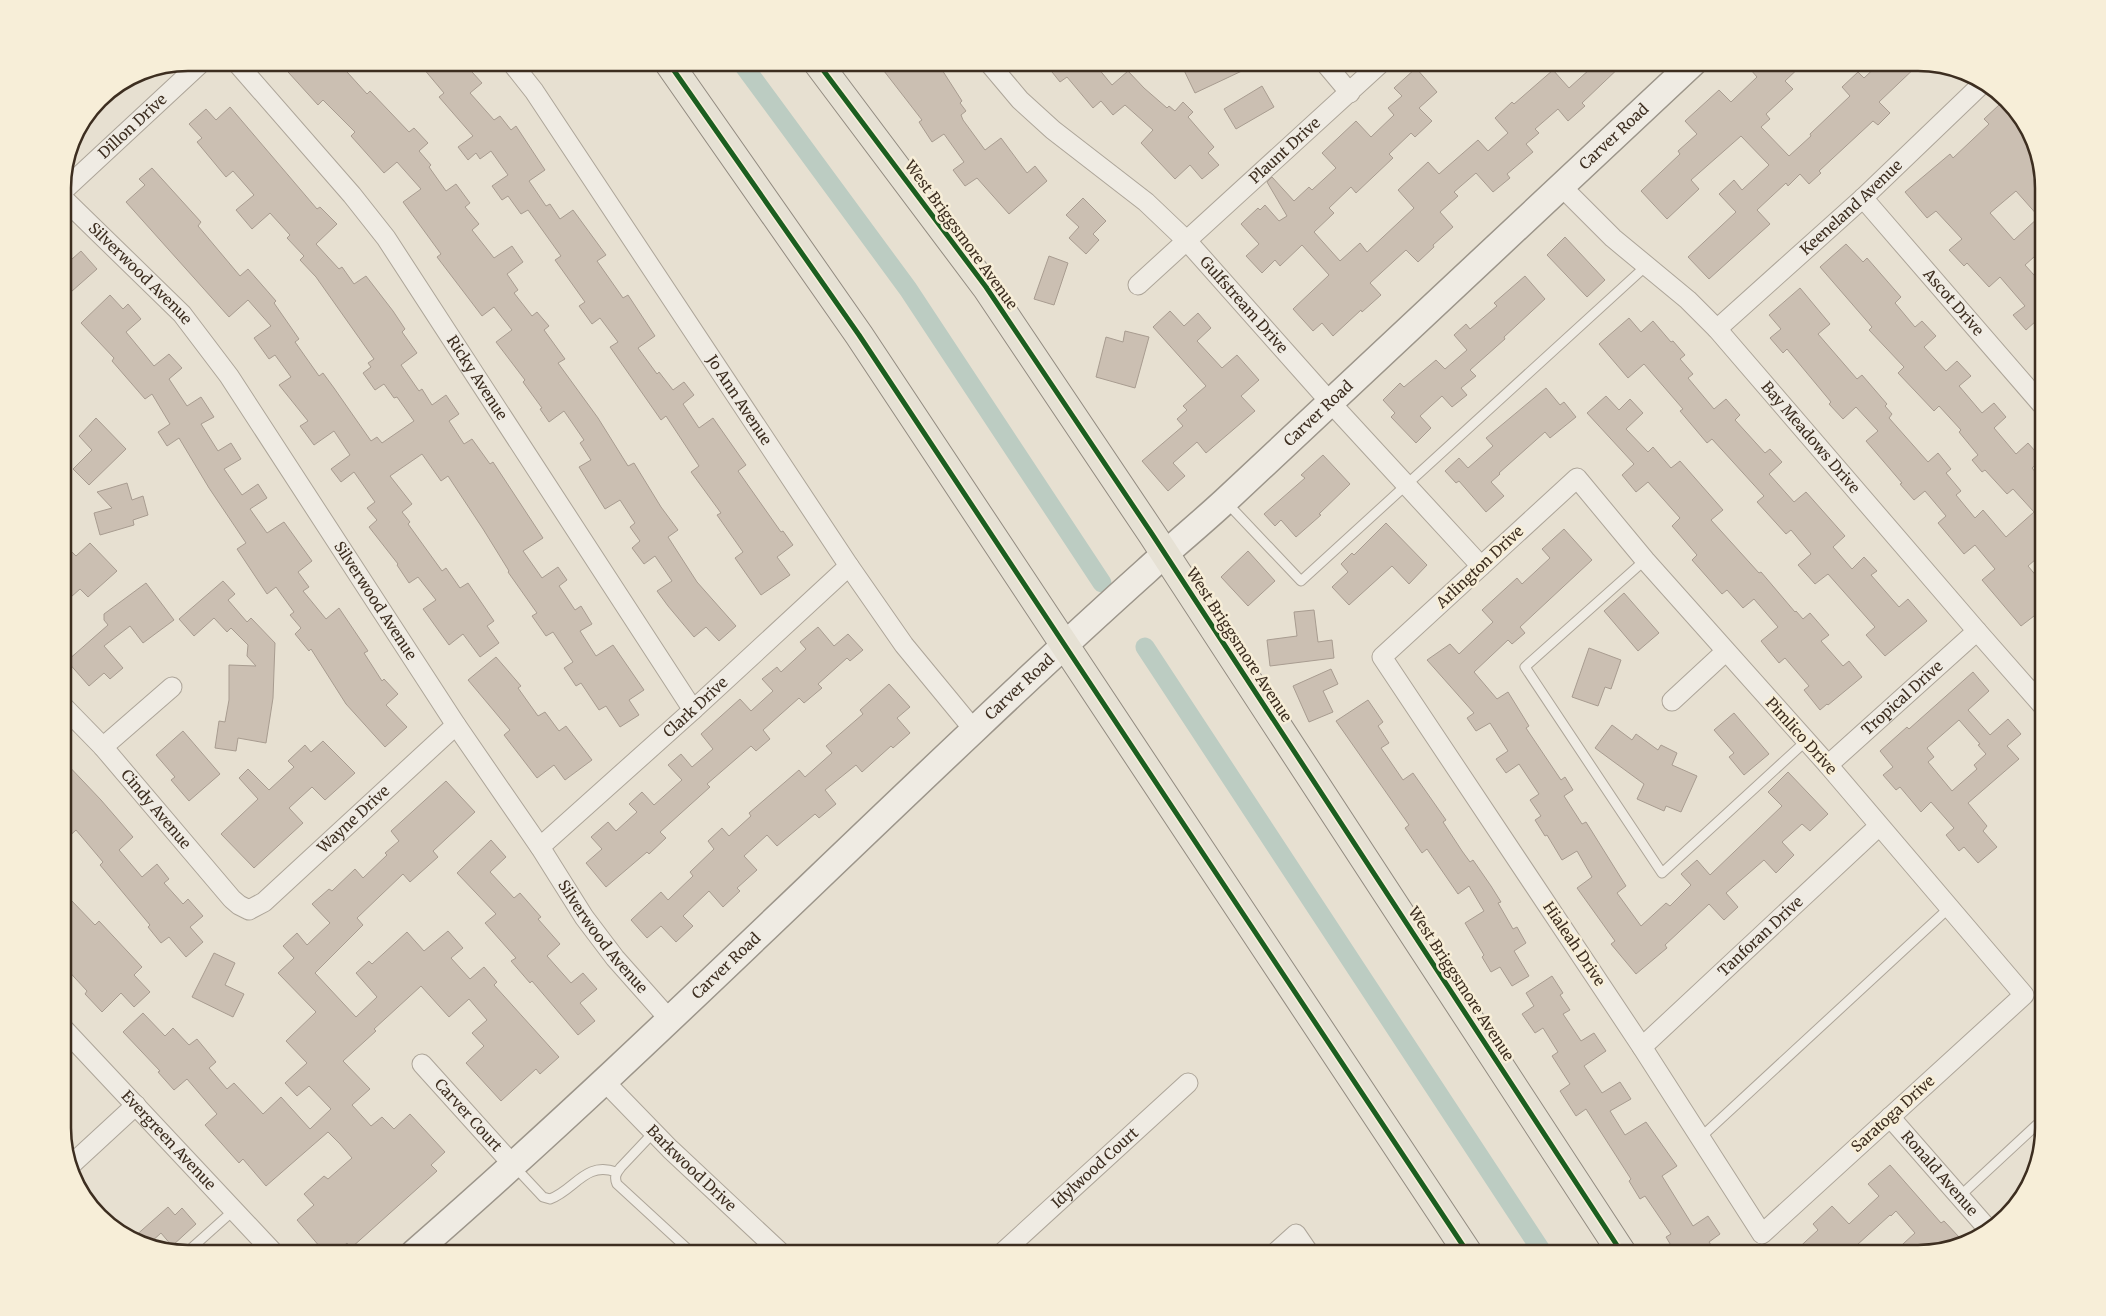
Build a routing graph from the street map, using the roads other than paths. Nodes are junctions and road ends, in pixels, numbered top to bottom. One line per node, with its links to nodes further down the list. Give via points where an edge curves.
1 (1332, 71): 11 (street)
2 (1372, 71): 11 (street, Plaunt Drive)
3 (1684, 71): 13 (street, Carver Road)
4 (191, 72): 12 (street, Dillon Drive)
5 (245, 72): 36 (street, Ricky Avenue, via 386,238)
6 (518, 72): 27 (street, Jo Ann Avenue)
7 (675, 72): 30 (main road, via 859,335)
8 (823, 72): 25 (main road, West Briggsmore Avenue, via 986,287)
9 (996, 72): 16 (street, Gulfstream Drive, via 1020,100 1053,130 1146,202)
10 (1978, 88): 14 (street, Keeneland Avenue)
11 (1350, 93): 16 (street, Plaunt Drive)
12 (72, 183)
13 (1561, 186): 17 (street, Bay Meadows Drive); 21 (street, Carver Road)
14 (1862, 198): 19 (street, Keeneland Avenue); 20 (street, Ascot Drive)
15 (72, 207): 38 (street, Silverwood Avenue, via 182,314 223,369)
16 (1188, 241): 18 (street, Plaunt Drive); 21 (street, Gulfstream Drive)
17 (1646, 266): 19 (street, Bay Meadows Drive); 23 (lane)
18 (1138, 285)
19 (1717, 329): 29 (street, Bay Meadows Drive)
20 (2034, 396)
21 (1330, 402): 23 (street, Gulfstream Drive); 24 (street, Carver Road)
22 (1577, 478): 26 (street, Pimlico Drive); 28 (street, Arlington Drive)
23 (1406, 484): 24 (lane, via 1301,581); 28 (street, Gulfstream Drive)
24 (1225, 501): 25 (street, Carver Road)
25 (1165, 555): 30 (street, Carver Road); 75 (main road, West Briggsmore Avenue)
26 (1645, 560): 31 (street, Pimlico Drive); 40 (lane, via 1525,667 1662,873)
27 (849, 566): 36 (street, Clark Drive); 39 (street, Jo Ann Avenue, via 904,644)
28 (1481, 566): 32 (street, Arlington Drive)
29 (1976, 631): 34 (street, Bay Meadows Drive); 42 (street, Tropical Drive)
30 (1064, 647): 39 (street, Carver Road); 74 (main road)
31 (1725, 652): 35 (street); 40 (street, Pimlico Drive)
32 (1382, 657): 50 (street, Hialeah Drive)
33 (172, 686): 41 (street)
34 (2035, 697)
35 (1672, 701)
36 (693, 710): 44 (street, Clark Drive)
37 (72, 715): 41 (street, Cindy Avenue)
38 (456, 725): 44 (street, Silverwood Avenue); 46 (street, Wayne Drive, via 264,902)
39 (974, 730): 48 (street, Carver Road)
40 (1806, 741): 42 (street, Pimlico Drive)
41 (103, 747): 46 (street, Cindy Avenue, via 232,899)
42 (1828, 765): 43 (street, Pimlico Drive)
43 (1879, 826): 45 (street, Pimlico Drive); 50 (street, Tanforan Drive)
44 (540, 846): 48 (street, Silverwood Avenue, via 584,917)
45 (1949, 908): 47 (street, Pimlico Drive); 58 (lane)
46 (249, 910)
47 (2024, 995): 55 (street, Saratoga Drive)
48 (670, 1020): 52 (street, Carver Road)
49 (72, 1037): 54 (street, Evergreen Avenue)
50 (1642, 1047): 58 (street, Hialeah Drive)
51 (422, 1064): 60 (street, Carver Court)
52 (604, 1082): 57 (street, Barkwood Drive); 60 (street, Carver Road)
53 (1188, 1083): 71 (street, Idylwood Court)
54 (136, 1105): 59 (street); 63 (street, Evergreen Avenue)
55 (1890, 1117): 62 (street, Ronald Avenue); 65 (street, Saratoga Drive)
56 (2035, 1128): 62 (lane)
57 (654, 1132): 61 (lane); 70 (street, Barkwood Drive)
58 (1700, 1138): 65 (street, Hialeah Drive)
59 (76, 1160)
60 (514, 1166): 61 (lane, via 543,1197 550,1199 595,1170 606,1168); 68 (street, Carver Road)
61 (616, 1172): 69 (lane, via 617,1184)
62 (1960, 1196): 64 (street, Ronald Avenue)
63 (234, 1210): 66 (lane); 67 (street, Evergreen Avenue)
64 (1984, 1224)
65 (1762, 1234)
66 (195, 1245)
67 (266, 1245)
68 (424, 1245)
69 (682, 1245)
70 (772, 1245)
71 (1012, 1245)
72 (1284, 1245): 73 (street, via 1296,1234)
73 (1303, 1245)
74 (1462, 1245)
75 (1616, 1245)

